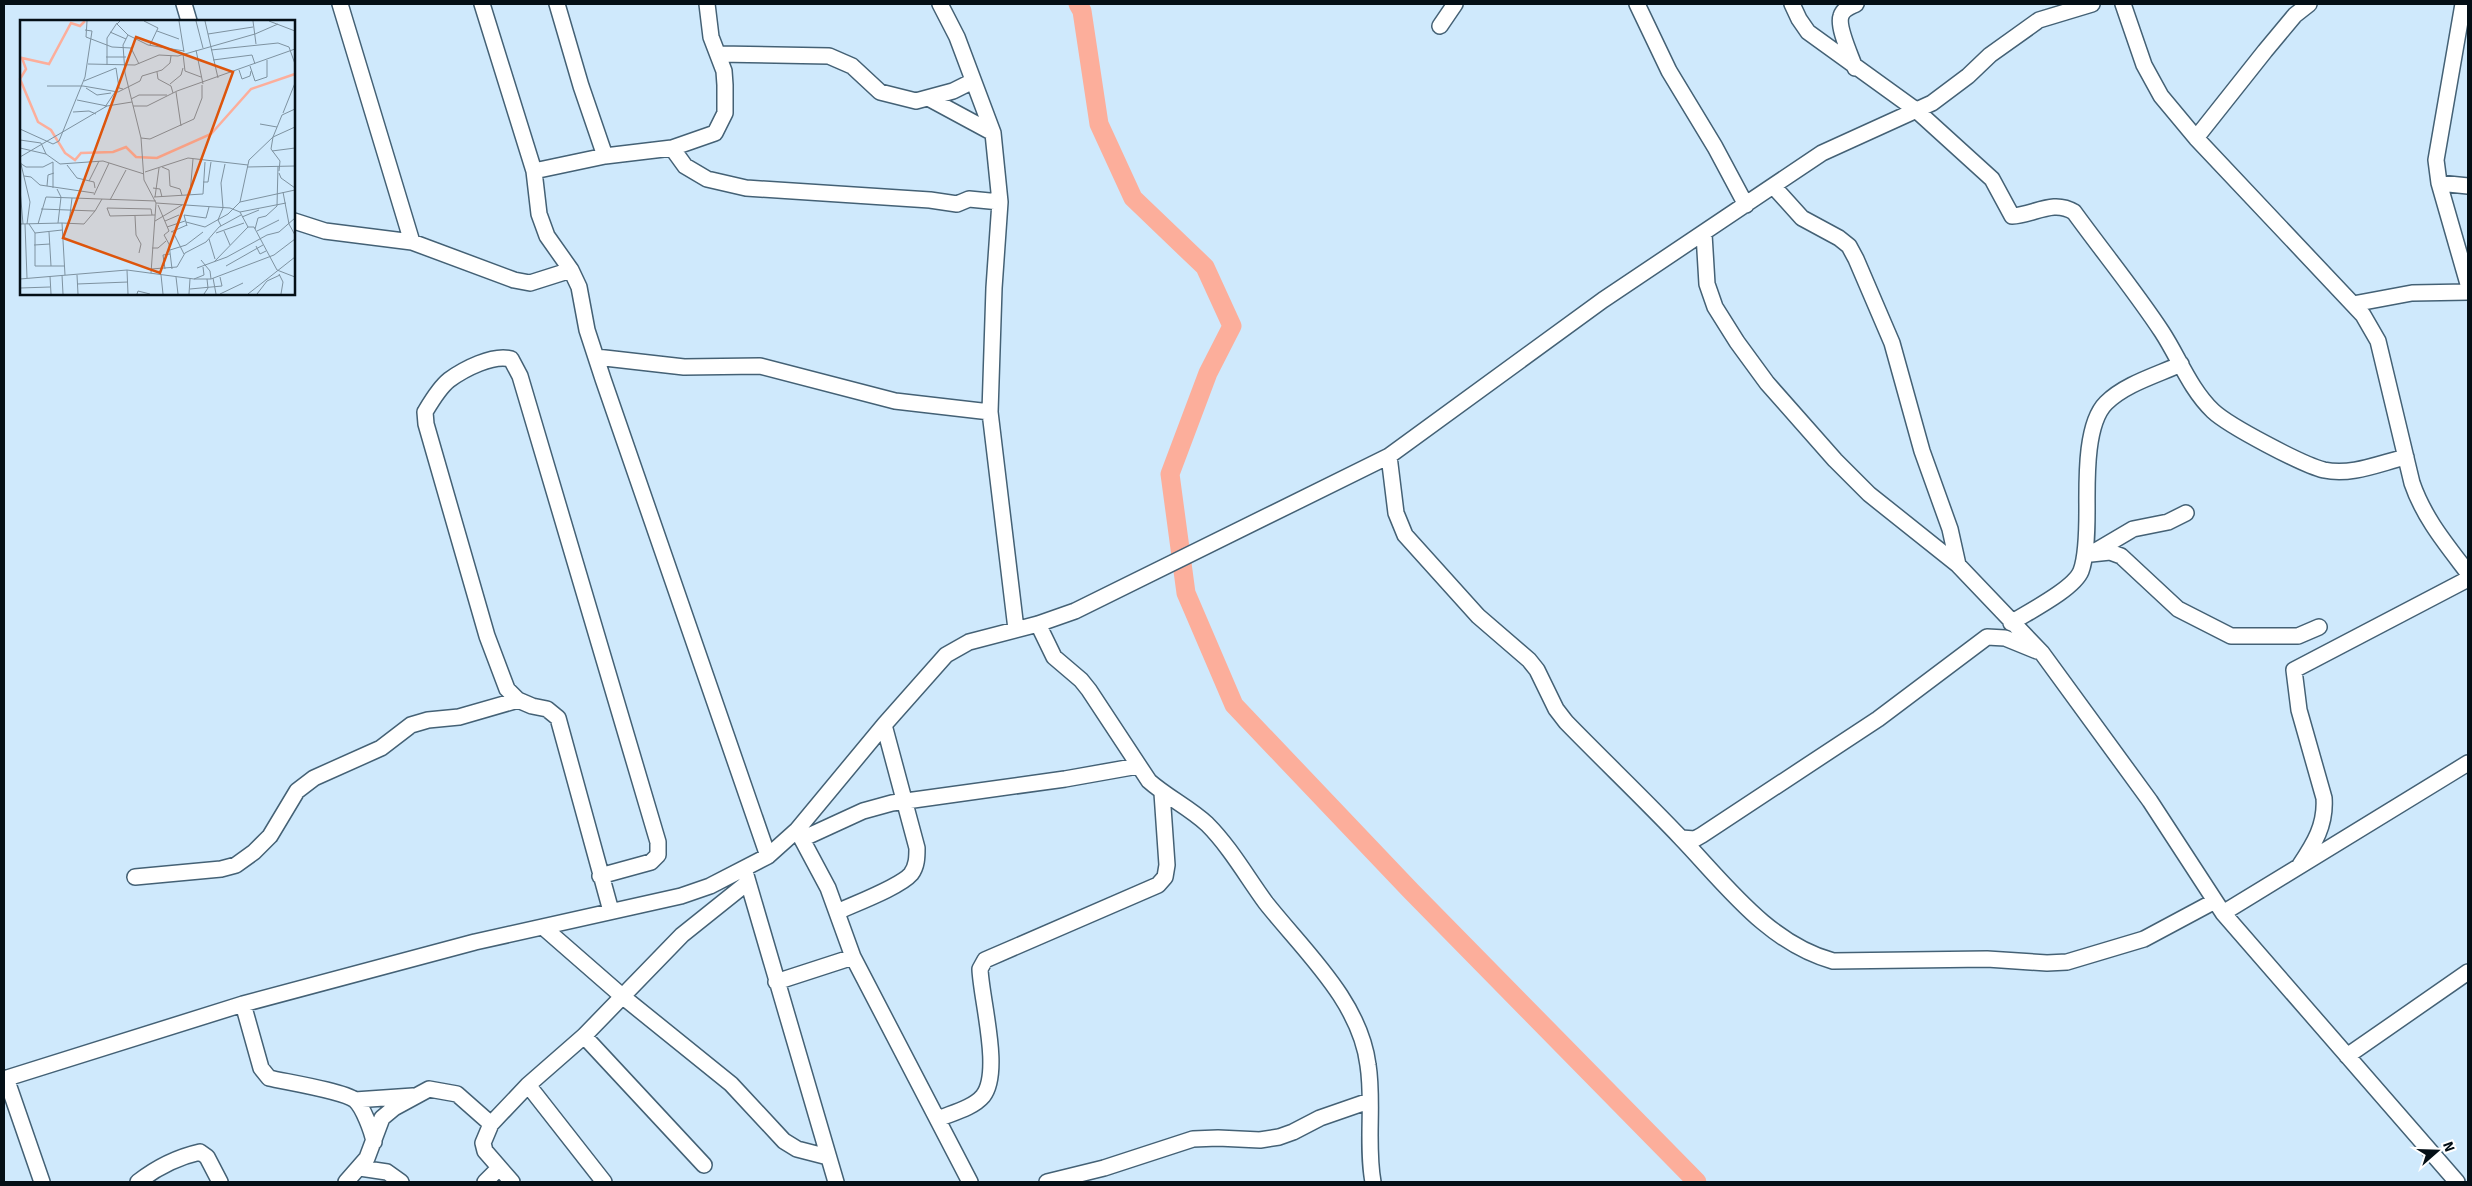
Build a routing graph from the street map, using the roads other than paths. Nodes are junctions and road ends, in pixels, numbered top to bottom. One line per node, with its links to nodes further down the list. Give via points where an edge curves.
1 (187, 4): 15 (street)
2 (340, 4): 34 (street)
3 (482, 4): 26 (street)
4 (557, 4): 25 (street, via 580,86)
5 (708, 4): 17 (street, via 712,37)
6 (940, 4): 19 (street, via 957,37)
7 (1455, 4): 16 (street)
8 (1637, 4): 31 (street, via 1669,71)
9 (1792, 4): 18 (street, via 1808,32)
10 (1856, 4): 18 (street, via 1844,10 1840,17)
11 (2092, 4): 21 (street, via 2039,20 1990,54 1968,76)
12 (2123, 4): 23 (street, via 2144,65 2161,96)
13 (2309, 4): 23 (street, via 2295,15)
14 (2463, 4): 27 (street, via 2436,160)
15 (189, 20)
16 (1440, 26)
17 (718, 54): 20 (street, via 829,56 852,66 880,92 916,101); 24 (street, via 724,70 723,120 716,133)
18 (1855, 68): 21 (street)
19 (973, 81): 20 (street); 22 (street)
20 (930, 99): 22 (street)
21 (1916, 110): 29 (street, via 1822,153); 40 (street, via 1992,179 2012,216 2056,206 2074,212 2162,332)
22 (993, 133): 30 (street)
23 (2196, 138): 38 (street)
24 (672, 148): 25 (street); 30 (street, via 685,166 707,179 746,188 957,204 970,199)
25 (606, 156): 26 (street)
26 (534, 171): 35 (street, via 539,214 547,236)
27 (2439, 183): 28 (street); 36 (street)
28 (2468, 186)
29 (1774, 187): 31 (street); 46 (street, via 1802,218 1840,238 1856,259 1892,344 1922,451 1950,529)
30 (1000, 202): 41 (street)
31 (1746, 205): 33 (street)
32 (295, 221): 34 (street, via 326,231)
33 (1704, 234): 42 (street, via 1603,300); 46 (street, via 1707,284 1715,307 1767,383 1868,494)
34 (412, 242): 35 (street, via 530,283)
35 (571, 270): 39 (street, via 579,287)
36 (2468, 284)
37 (2468, 292): 38 (street, via 2412,293)
38 (2352, 304): 43 (street, via 2363,315 2378,341)
39 (596, 357): 41 (street, via 684,367 760,366 895,401); 62 (street)
40 (2181, 364): 43 (street, via 2197,393 2214,412 2308,463 2325,470 2349,471); 45 (street, via 2124,390 2105,404 2096,422 2087,477)
41 (990, 412): 52 (street)
42 (1389, 456): 50 (street, via 1150,576 1075,611); 61 (street, via 1396,513 1414,547 1478,616 1529,660 1566,722)
43 (2406, 457): 47 (street, via 2420,506)
44 (2186, 513): 45 (street, via 2168,522 2133,529)
45 (2087, 557): 49 (street, via 2081,572 2070,585); 51 (street, via 2110,552 2120,556 2178,609 2231,636 2298,636)
46 (1958, 565): 49 (street)
47 (2468, 573)
48 (2468, 579): 63 (street, via 2294,670 2299,710 2325,812 2317,837)
49 (2011, 623): 53 (street)
50 (1038, 624): 52 (street); 57 (street, via 1054,657 1090,690)
51 (2319, 628)
52 (1016, 629): 55 (street, via 969,642 946,655)
53 (2042, 653): 61 (street, via 2005,638 1987,637 1878,719 1702,835 1695,839); 67 (street, via 2150,801)
54 (518, 700): 64 (street, via 548,709 558,718); 64 (street, via 507,689 487,636 425,412 448,381 490,359 501,357 511,359 520,376 658,842 658,855 651,862); 66 (street, via 459,717 411,725 381,748 314,778 297,791 270,836 236,865)
55 (884, 725): 59 (street); 60 (street)
56 (2468, 763): 63 (street)
57 (1138, 766): 58 (street); 59 (street)
58 (1162, 792): 82 (street, via 1217,836 1336,990 1362,1038 1368,1065); 83 (street, via 1167,865 1165,877 1158,885 985,960 980,977 990,1049 989,1080 983,1095 971,1105)
59 (905, 801): 60 (street, via 863,811); 69 (street, via 917,848 917,862 910,874)
60 (800, 834): 62 (street); 69 (street)
61 (1681, 838): 67 (street, via 1759,920 1813,955 1833,960 2067,962 2144,939)
62 (768, 856): 65 (street)
63 (2300, 865): 67 (street)
64 (600, 876): 68 (street)
65 (746, 876): 68 (street, via 681,896); 73 (street); 74 (street)
66 (135, 877)
67 (2219, 907): 77 (street)
68 (611, 910): 70 (street)
69 (837, 912): 71 (street)
70 (543, 926): 74 (street); 75 (street)
71 (853, 957): 73 (street); 83 (street)
72 (2468, 972): 77 (street)
73 (776, 982): 86 (street)
74 (622, 996): 76 (street); 86 (street, via 731,1084 784,1141 797,1149)
75 (243, 1004): 78 (street); 81 (street, via 261,1068 268,1078)
76 (584, 1036): 79 (street); 87 (street)
77 (2347, 1056): 102 (street)
78 (5, 1079): 90 (street)
79 (528, 1085): 84 (street); 97 (street)
80 (416, 1095): 81 (street); 84 (street, via 429,1089 457,1094); 85 (street, via 382,1118)
81 (355, 1100): 85 (street)
82 (1369, 1102): 100 (street, via 1320,1118 1279,1137 1193,1140); 101 (street)
83 (938, 1119): 99 (street)
84 (491, 1124): 89 (street, via 483,1143 485,1151)
85 (374, 1142): 88 (street)
86 (828, 1157): 98 (street)
87 (704, 1165)
88 (360, 1168): 93 (street); 94 (street, via 387,1172)
89 (499, 1168): 95 (street); 96 (street)
90 (42, 1182)
91 (138, 1182): 92 (street, via 184,1155 200,1152 207,1157)
92 (220, 1182)
93 (346, 1182)
94 (401, 1182)
95 (485, 1182)
96 (512, 1182)
97 (604, 1182)
98 (836, 1182)
99 (970, 1182)
100 (1047, 1182)
101 (1373, 1182)
102 (2457, 1182)

